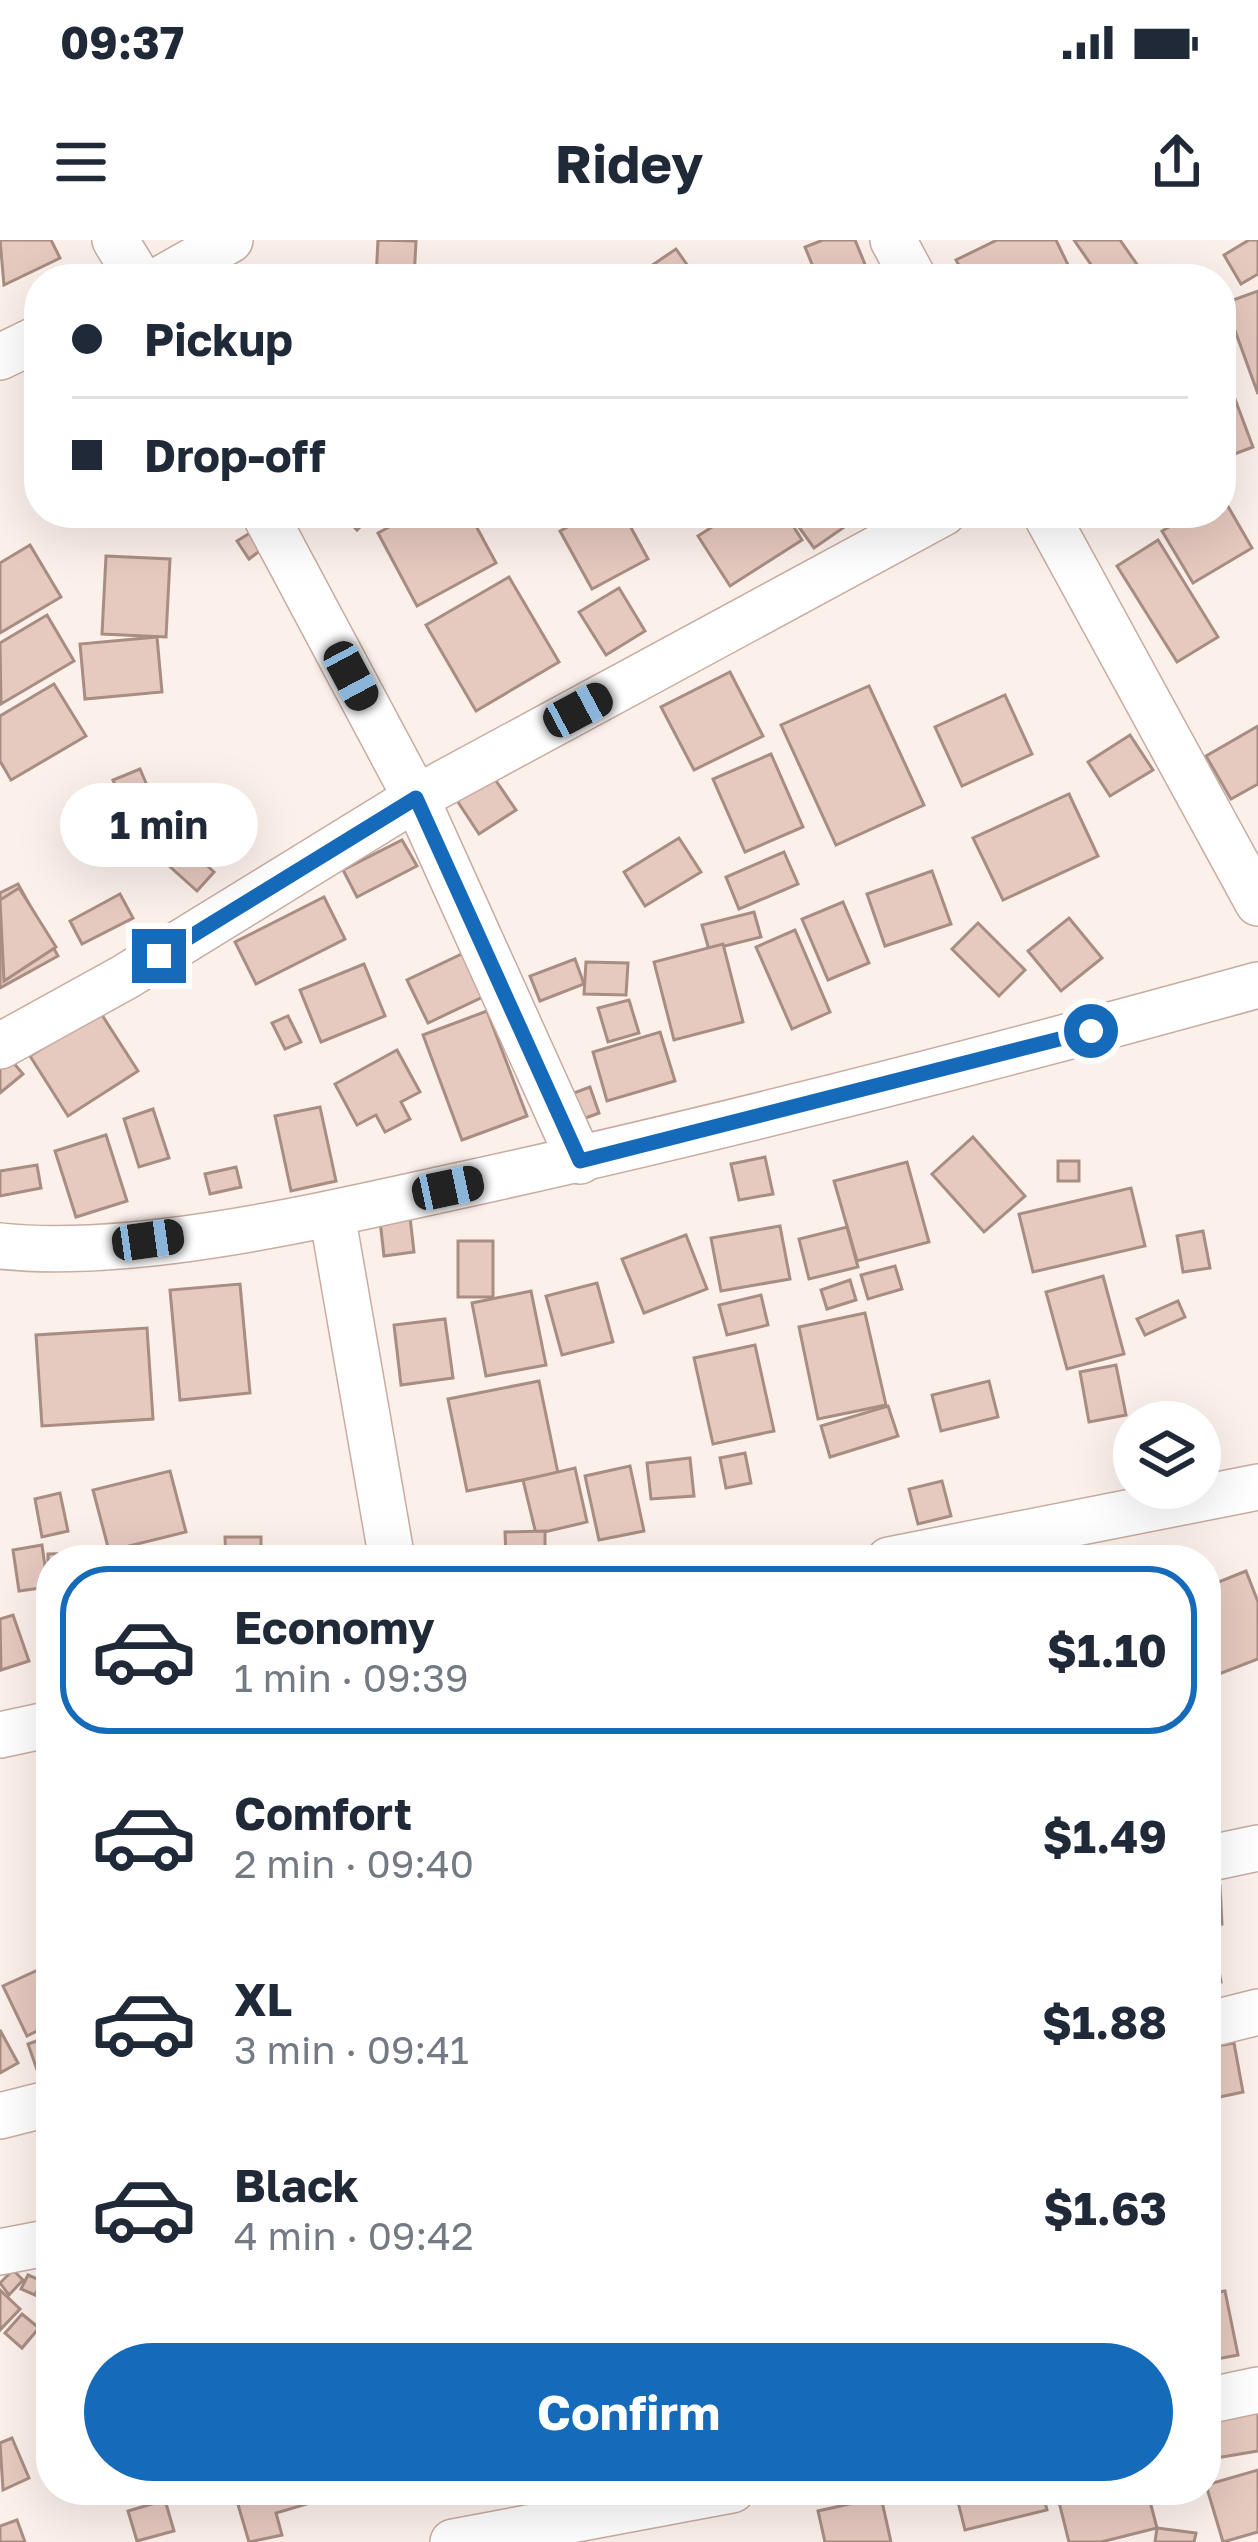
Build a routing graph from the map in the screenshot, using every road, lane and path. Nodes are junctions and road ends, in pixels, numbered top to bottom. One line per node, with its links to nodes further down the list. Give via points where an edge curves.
1 (230, 240): 2 (street)
2 (188, 264)
3 (272, 528): 6 (street)
4 (915, 528): 6 (street)
5 (1053, 528): 7 (street)
6 (416, 798): 9 (street); 10 (street)
7 (1258, 903)
8 (1258, 986): 10 (street)
9 (0, 1046)
10 (580, 1161): 11 (street)
11 (332, 1214): 12 (street, via 102,1246); 14 (street)
12 (0, 1246)
13 (1258, 1487): 15 (street)
14 (389, 1545)
15 (965, 1545)
16 (36, 1727): 17 (street)
17 (0, 1735)
18 (1258, 1848): 19 (street)
19 (1221, 1856)
20 (1258, 2012): 21 (street)
21 (1221, 2021)
22 (36, 2107): 23 (street)
23 (0, 2116)
24 (36, 2245): 25 (street)
25 (0, 2252)
26 (1258, 2390): 27 (street)
27 (1221, 2399)
28 (651, 2505): 29 (street)
29 (453, 2542)

